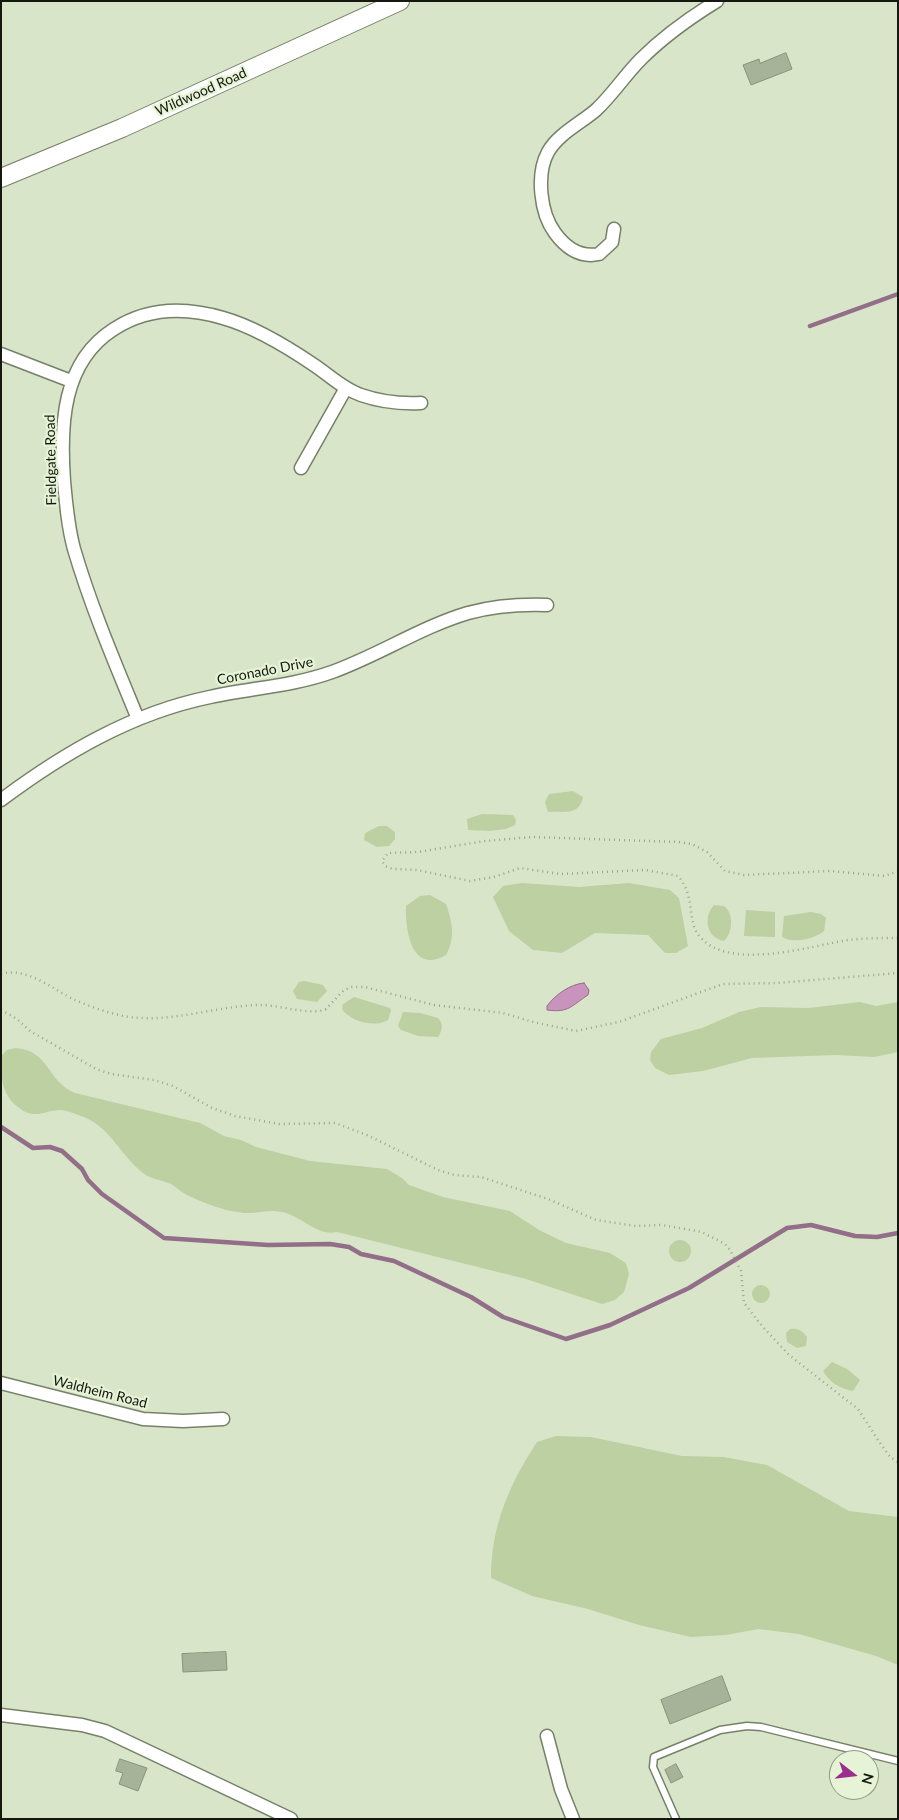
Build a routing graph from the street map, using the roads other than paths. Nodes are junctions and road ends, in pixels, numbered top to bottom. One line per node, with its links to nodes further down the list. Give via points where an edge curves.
1 (400, 1): 3 (street, Wildwood Road, via 122,128)
2 (717, 1): 4 (street, via 642,58 604,103 553,144 547,154 542,194 547,216 562,242 582,254 599,254 612,242)
3 (1, 178)
4 (614, 229)
5 (1, 354): 6 (street)
6 (71, 381): 7 (street, Fieldgate Road, via 80,363 107,333 139,316 178,310 200,312 249,328 284,346); 11 (street, Fieldgate Road, via 63,425 63,469 73,547)
7 (346, 388): 8 (street, Fieldgate Road, via 382,402); 9 (street)
8 (421, 403)
9 (301, 468)
10 (547, 605): 11 (street, Coronado Drive, via 502,606 467,613 334,671 306,680 209,697)
11 (138, 719): 12 (street, Coronado Drive, via 43,769)
12 (1, 800)
13 (1, 1383): 14 (street, Waldheim Road, via 143,1419)
14 (223, 1419)
15 (1, 1715): 18 (street, via 105,1731)
16 (547, 1736): 19 (street)
17 (898, 1761): 20 (lane, via 761,1727 720,1730 654,1757 653,1767)
18 (291, 1819)
19 (573, 1819)
20 (676, 1819)

